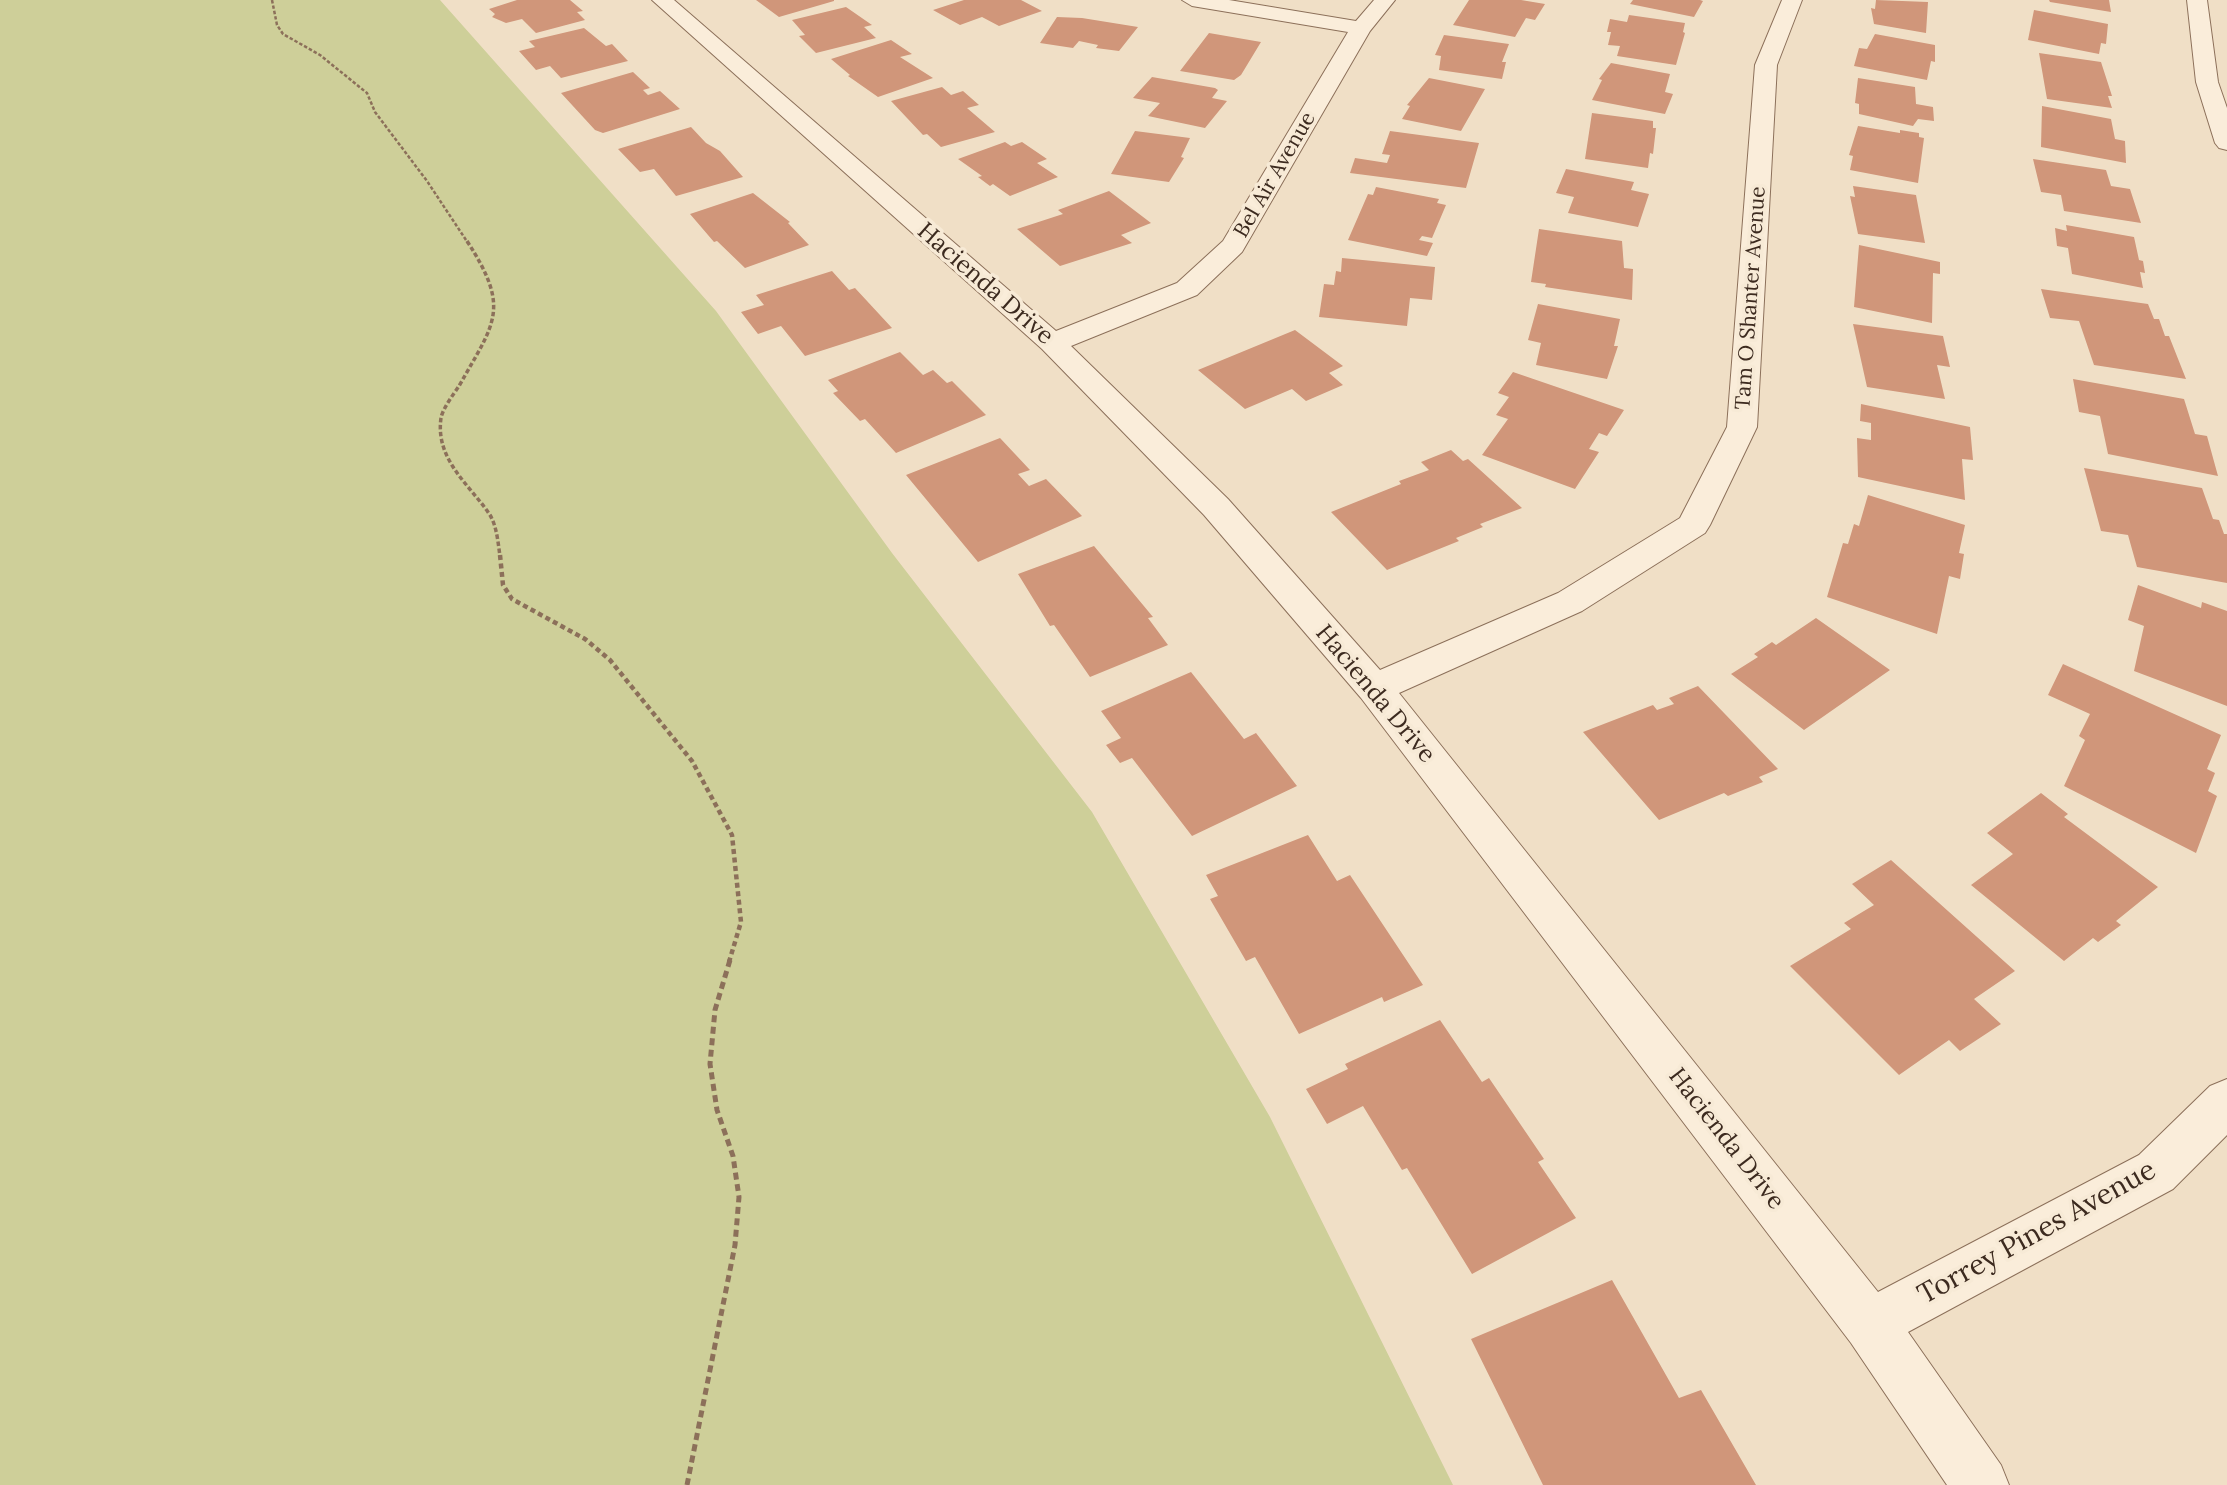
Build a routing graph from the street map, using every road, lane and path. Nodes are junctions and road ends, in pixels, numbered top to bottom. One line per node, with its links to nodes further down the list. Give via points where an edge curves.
1 (272, 0): 13 (path, via 277,25 284,34 320,55 367,93 375,112 483,266 496,309 491,330 442,416 441,438 458,477 491,517 503,585 512,599 529,611 586,639 610,660 692,761 732,835 741,922 715,1010 710,1063 739,1197 735,1245)
2 (662, 0): 9 (street, Hacienda Drive)
3 (1192, 0): 7 (street)
4 (1385, 0): 7 (street, Bel Air Avenue)
5 (1792, 0): 10 (street, Tam O Shanter Avenue, via 1766,65 1742,427 1693,525 1570,602)
6 (2197, 0): 8 (street, via 2207,82)
7 (1361, 28): 9 (street, Bel Air Avenue, via 1233,246 1187,289)
8 (2227, 143)
9 (1052, 343): 10 (street, Hacienda Drive, via 1216,507)
10 (1374, 688): 12 (street, Hacienda Drive)
11 (2227, 1102): 12 (street, Torrey Pines Avenue, via 2156,1172)
12 (1870, 1324): 14 (street, Hacienda Drive)
13 (687, 1485)
14 (1981, 1485)

